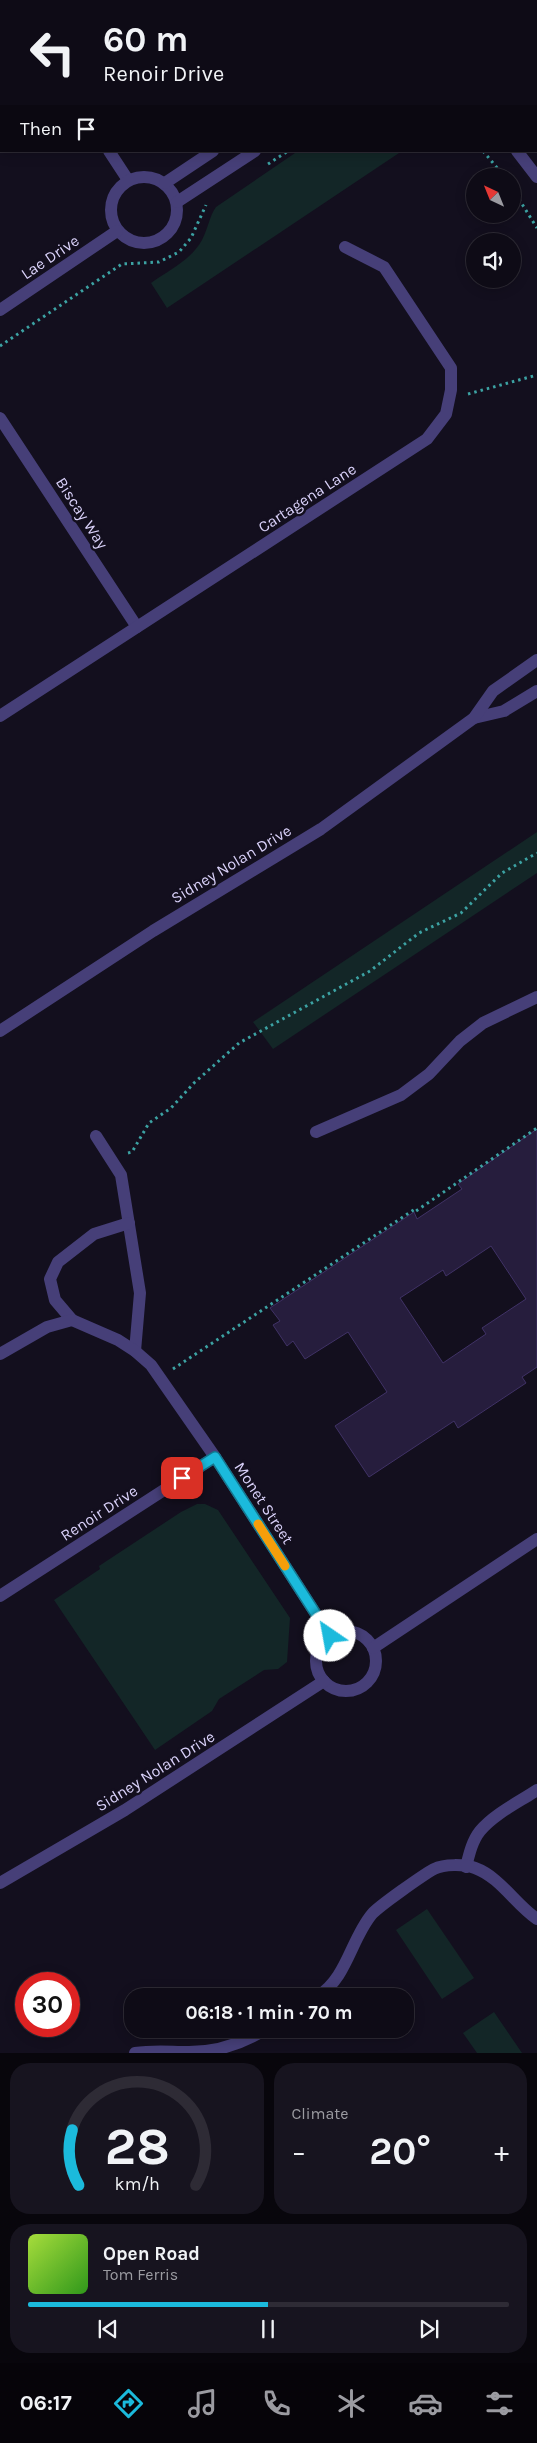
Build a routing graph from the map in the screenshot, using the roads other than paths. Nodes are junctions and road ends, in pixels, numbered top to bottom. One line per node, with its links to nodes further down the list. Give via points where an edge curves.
1 (110, 152): 6 (street)
2 (211, 152): 7 (street)
3 (253, 152): 8 (street)
4 (518, 152): 5 (street)
5 (537, 177)
6 (128, 180): 7 (street, via 147,176); 9 (street, via 114,194 111,203 112,222)
7 (164, 183): 8 (street)
8 (177, 202): 9 (street, via 174,224 168,234 158,240 136,243)
9 (118, 231): 11 (street, Lae Drive)
10 (346, 246): 13 (street, Cartagena Lane, via 384,267 451,368 446,414 427,439)
11 (0, 310)
12 (0, 418): 13 (street, Biscay Way)
13 (137, 627): 16 (street, Cartagena Lane)
14 (537, 660): 17 (street, Sidney Nolan Drive, via 493,691)
15 (537, 691): 17 (street, Sidney Nolan Drive, via 504,711)
16 (0, 716)
17 (474, 718): 19 (street, Sidney Nolan Drive, via 320,829 153,931)
18 (537, 997): 20 (street, via 483,1023 460,1041 429,1074 401,1095)
19 (0, 1031)
20 (316, 1132)
21 (96, 1136): 22 (street, via 121,1175)
22 (129, 1222): 23 (street, via 94,1234 58,1262 50,1279 55,1300); 24 (street, via 140,1293)
23 (72, 1320): 24 (street, Monet Street); 25 (street, via 47,1327)
24 (135, 1351): 26 (street, Monet Street, via 151,1365)
25 (0, 1354)
26 (215, 1457): 28 (street, Renoir Drive); 29 (street, Monet Street)
27 (537, 1539): 30 (street)
28 (0, 1596)
29 (330, 1636): 30 (street, via 340,1632 360,1634); 31 (street, via 317,1657 317,1666)
30 (373, 1648): 31 (street, via 376,1667 359,1688 340,1690)
31 (324, 1681): 34 (street, Sidney Nolan Drive, via 125,1810)
32 (537, 1790): 33 (street, via 480,1831)
33 (466, 1867): 35 (street, via 475,1868 490,1877); 36 (street, via 435,1869 373,1913 342,1970)
34 (0, 1882)
35 (537, 1919)
36 (328, 1988)
37 (251, 2038): 38 (street, via 219,2049 190,2052 156,2049)
38 (135, 2053)

